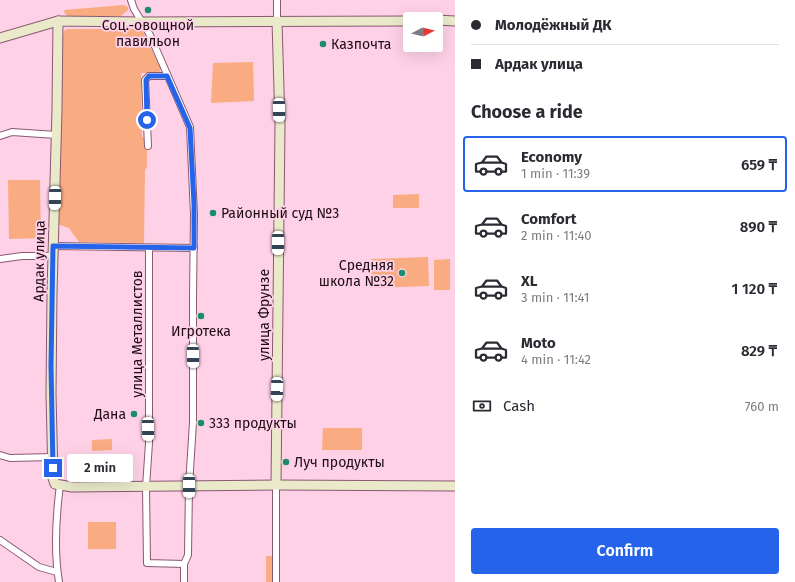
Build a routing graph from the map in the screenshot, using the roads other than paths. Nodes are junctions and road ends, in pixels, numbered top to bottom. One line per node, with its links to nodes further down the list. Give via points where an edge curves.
1 (131, 0): 8 (street)
2 (277, 0): 7 (street, улица Фрунзе)
3 (403, 20): 7 (street)
4 (443, 20): 5 (street)
5 (455, 20)
6 (58, 21): 8 (street); 9 (street); 11 (street, Ардак улица)
7 (278, 21): 8 (street); 22 (street, улица Фрунзе, via 280,124)
8 (143, 22): 10 (street)
9 (0, 38)
10 (167, 76): 13 (street, via 149,76 146,80); 16 (street, via 190,128)
11 (56, 135): 12 (street, via 12,132); 14 (street, Ардак улица)
12 (0, 136)
13 (148, 146)
14 (53, 246): 15 (street); 17 (street, Ардак улица)
15 (149, 248): 16 (street); 25 (street, улица Металлистов, via 149,443)
16 (194, 248): 23 (street, via 193,422)
17 (53, 256): 18 (street); 20 (street, Ардак улица)
18 (0, 259)
19 (0, 455): 20 (street, via 10,458)
20 (53, 457): 21 (street, Ардак улица, via 53,478 56,484)
21 (60, 485): 25 (street); 28 (street, via 57,505)
22 (276, 485): 23 (street); 24 (street); 31 (street, улица Фрунзе)
23 (189, 486): 25 (street); 27 (street, via 188,555)
24 (455, 486)
25 (146, 487): 27 (street, улица Металлистов, via 147,563)
26 (0, 540): 28 (street, via 39,567)
27 (184, 564): 30 (street)
28 (58, 572): 29 (street)
29 (59, 582)
30 (184, 582)
31 (276, 582)

